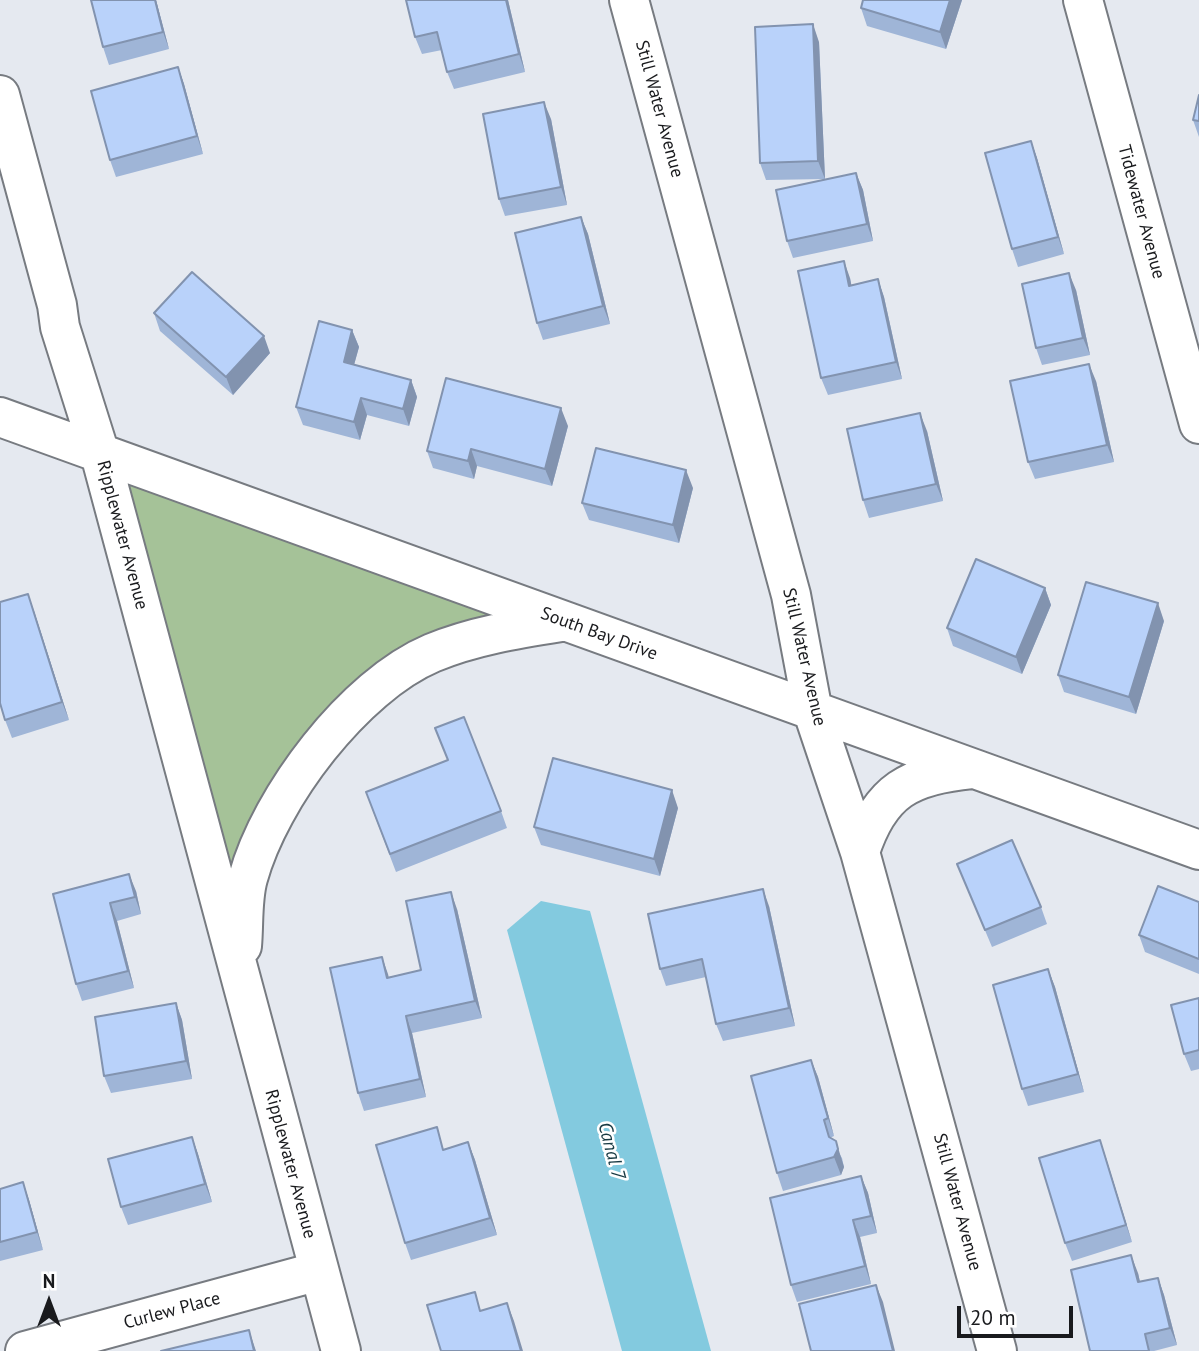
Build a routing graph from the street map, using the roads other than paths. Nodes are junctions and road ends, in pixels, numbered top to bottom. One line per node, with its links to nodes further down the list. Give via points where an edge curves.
1 (629, 0): 8 (street, Still Water Avenue, via 790,595)
2 (1083, 0): 5 (street, Tidewater Avenue)
3 (0, 95): 6 (street, Ripplewater Avenue)
4 (0, 417): 6 (street, South Bay Drive)
5 (1199, 424)
6 (100, 454): 7 (street, South Bay Drive); 12 (street, Ripplewater Avenue)
7 (564, 621): 8 (street, South Bay Drive); 12 (street, Ripplewater Avenue, via 472,639 431,653 397,672 318,747 274,813 254,859 247,881)
8 (813, 712): 9 (street, South Bay Drive); 11 (street, Still Water Avenue)
9 (975, 769): 10 (street, South Bay Drive); 11 (street, via 938,772 904,786 868,828)
10 (1199, 850)
11 (860, 852): 16 (street, Still Water Avenue)
12 (240, 976): 13 (street, Ripplewater Avenue)
13 (319, 1271): 14 (street, Curlew Place); 15 (street, Ripplewater Avenue)
14 (25, 1351)
15 (341, 1351)
16 (998, 1351)

